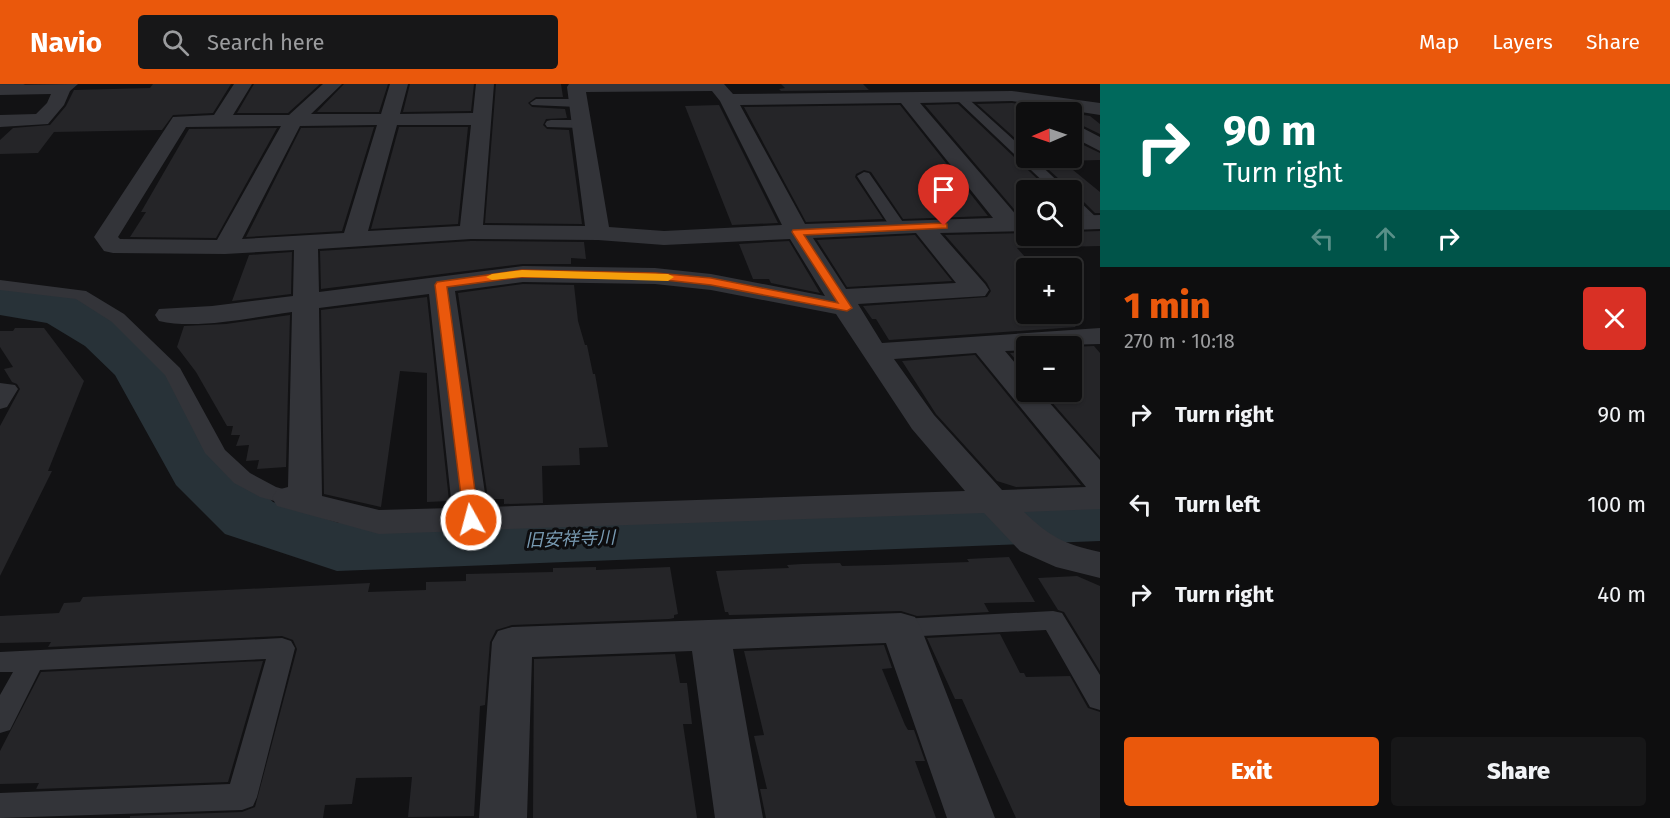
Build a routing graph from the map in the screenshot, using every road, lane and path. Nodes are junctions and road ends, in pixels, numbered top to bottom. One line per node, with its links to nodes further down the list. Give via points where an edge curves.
1 (243, 84): 16 (street)
2 (333, 84): 19 (street)
3 (399, 84): 17 (street)
4 (486, 84): 15 (street)
5 (65, 86): 6 (street); 18 (street, via 41,120)
6 (0, 90)
7 (720, 90): 8 (street); 13 (street, via 576,87); 30 (street)
8 (905, 96): 9 (street); 26 (street)
9 (959, 96): 10 (street); 25 (lane)
10 (1034, 100): 11 (street); 14 (street)
11 (1037, 102)
12 (536, 103): 13 (lane)
13 (578, 103): 21 (street)
14 (1100, 109)
15 (482, 119): 17 (street); 29 (street)
16 (220, 120): 19 (street); 34 (street, via 180,122 106,237 112,246)
17 (388, 120): 19 (street); 32 (street)
18 (0, 121)
19 (293, 121): 34 (street)
20 (551, 124): 21 (lane)
21 (582, 124): 31 (street)
22 (1082, 134): 23 (street)
23 (1100, 145)
24 (864, 176): 28 (lane)
25 (1049, 180)
26 (1016, 222)
27 (1016, 224): 28 (street)
28 (910, 227): 30 (street); 38 (street, via 976,290)
29 (471, 232): 31 (street); 32 (street)
30 (797, 232): 31 (street, via 664,238); 38 (street)
31 (598, 233)
32 (354, 238): 33 (street)
33 (306, 243): 34 (street); 37 (street)
34 (225, 247)
35 (0, 285): 47 (lane, via 80,296 118,318 172,372 216,453 242,478)
36 (441, 285): 37 (street); 38 (street, via 522,274 656,276); 49 (street)
37 (307, 301): 39 (street, via 212,314); 47 (street)
38 (843, 302): 42 (street)
39 (169, 315)
40 (1100, 336): 41 (street)
41 (984, 345): 42 (street); 45 (street)
42 (874, 352): 48 (street, via 923,422)
43 (0, 389): 44 (lane, via 8,389)
44 (0, 403)
45 (1100, 482)
46 (1100, 498): 48 (street)
47 (297, 501): 49 (street, via 379,522)
48 (993, 502): 49 (street); 50 (street, via 1033,542 1069,558)
49 (471, 520)
50 (1100, 565)
51 (901, 628): 52 (street); 55 (lane, via 1053,620); 60 (street)
52 (710, 634): 58 (street, via 512,642); 59 (street)
53 (32, 660): 54 (lane); 56 (lane); 57 (lane, via 282,648 242,796)
54 (0, 662)
55 (1100, 699)
56 (0, 722)
57 (0, 806)
58 (503, 818)
59 (740, 818)
60 (971, 818)

